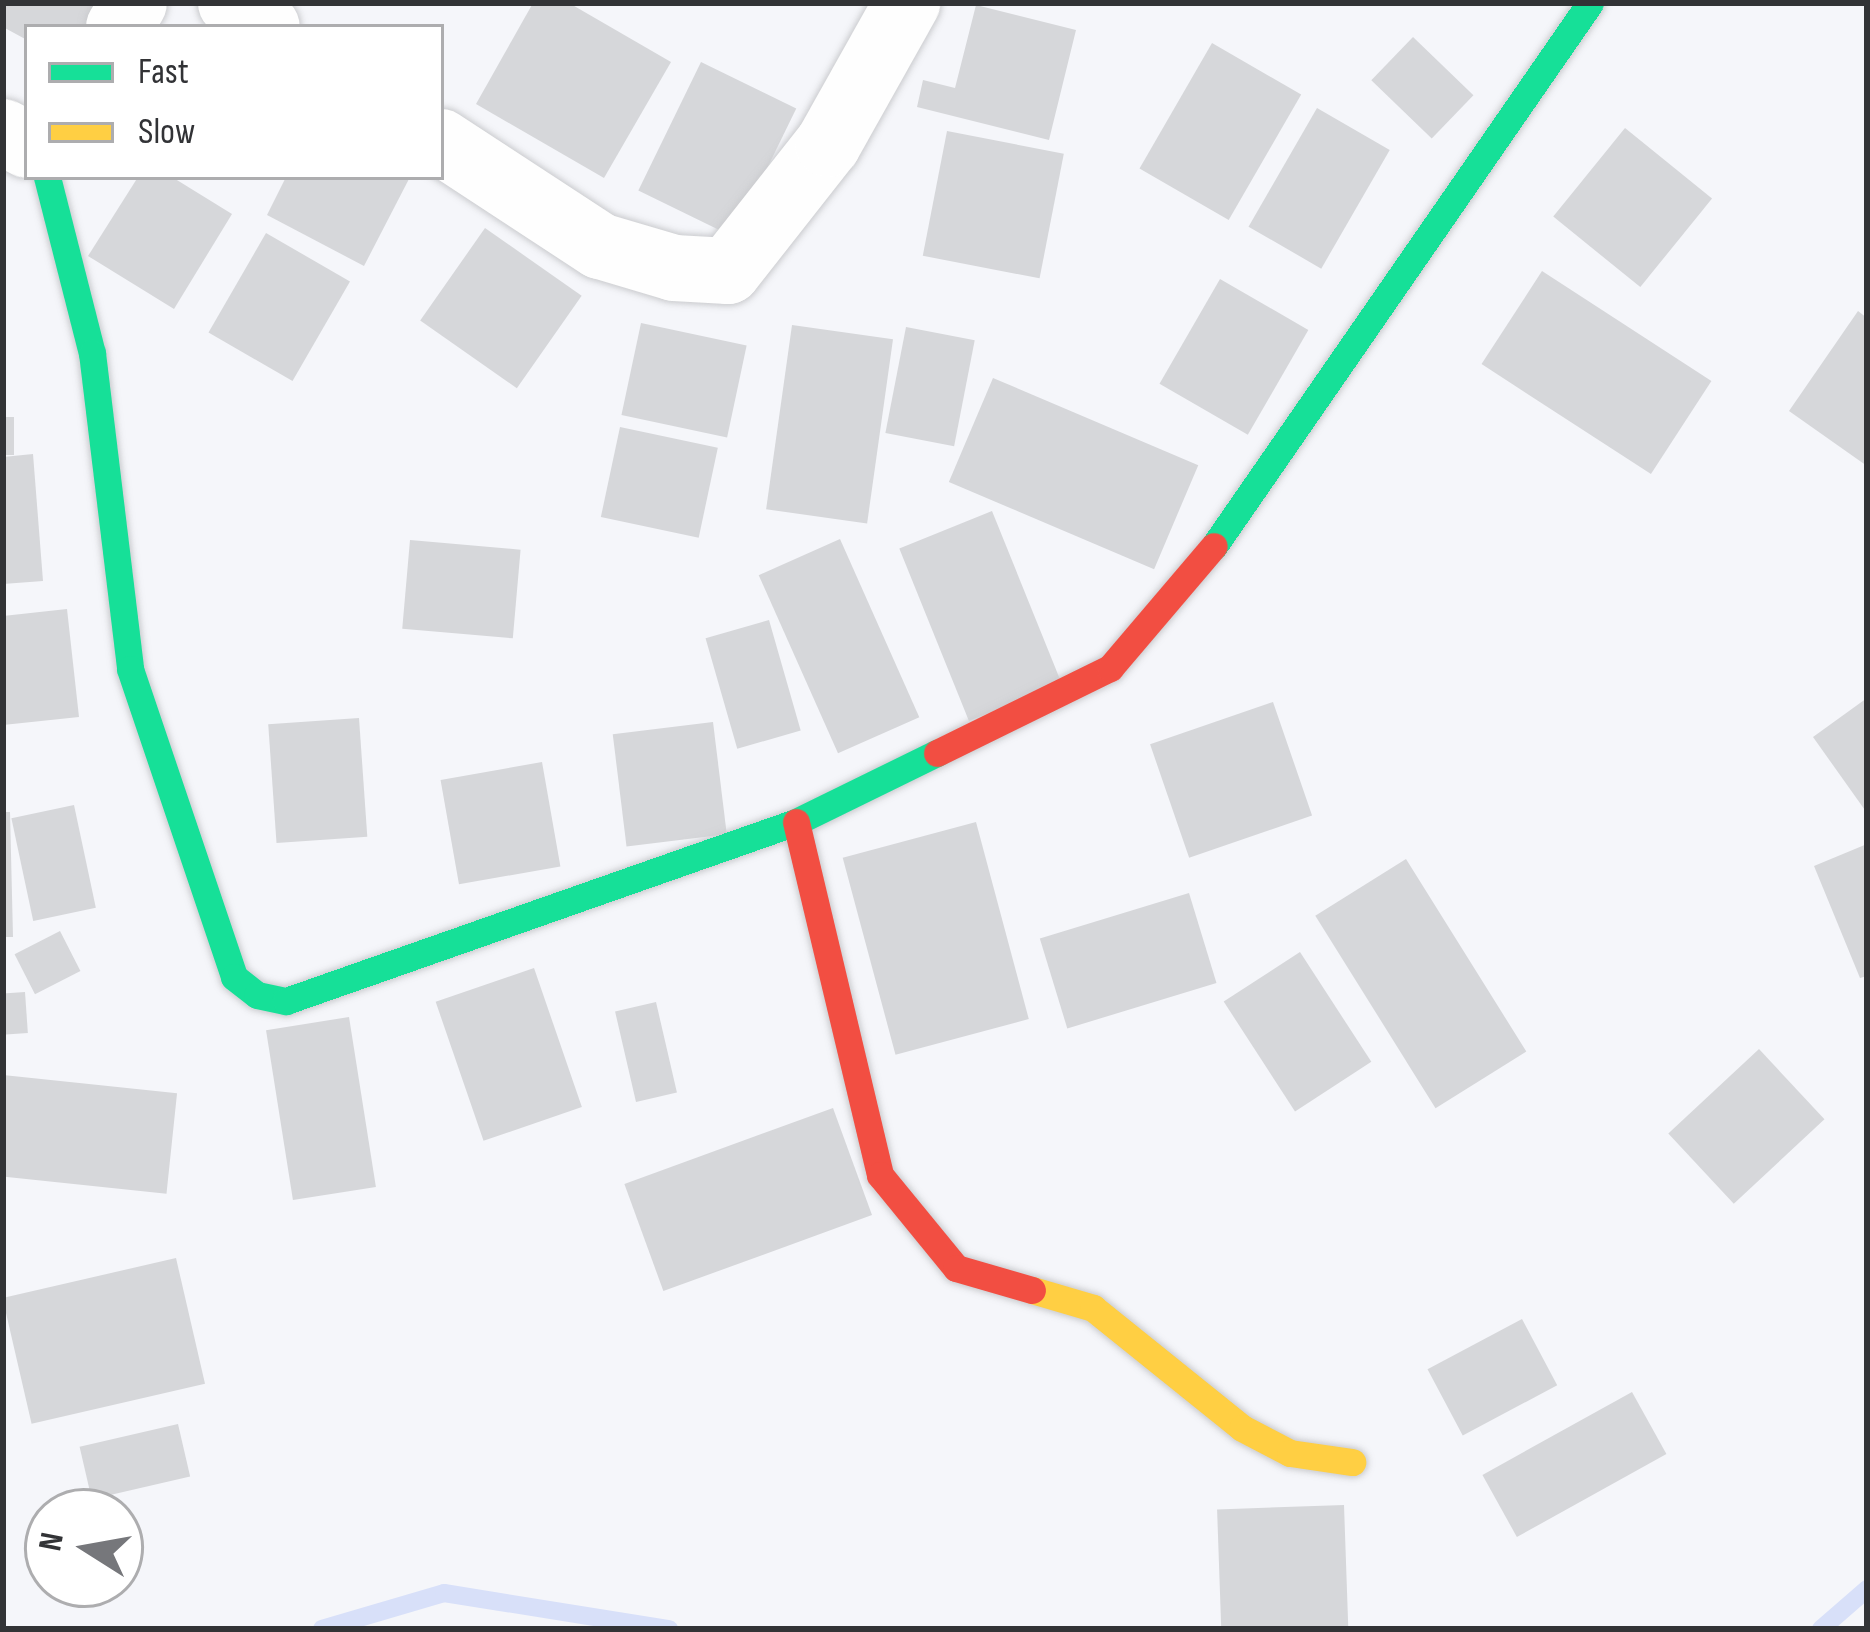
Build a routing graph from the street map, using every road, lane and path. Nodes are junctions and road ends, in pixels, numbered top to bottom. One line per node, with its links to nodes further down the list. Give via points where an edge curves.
1 (231, 3): 4 (street)
2 (907, 3): 5 (street, via 828,144 728,272 659,265 600,247)
3 (1590, 3): 7 (street, via 1164,614 1110,668)
4 (262, 24)
5 (444, 144)
6 (48, 180): 7 (street, via 92,353 130,669 234,977 257,995 286,1000)
7 (796, 822): 8 (street, via 880,1175 932,1247 956,1268 1094,1308 1242,1428 1290,1453)
8 (1352, 1462)

